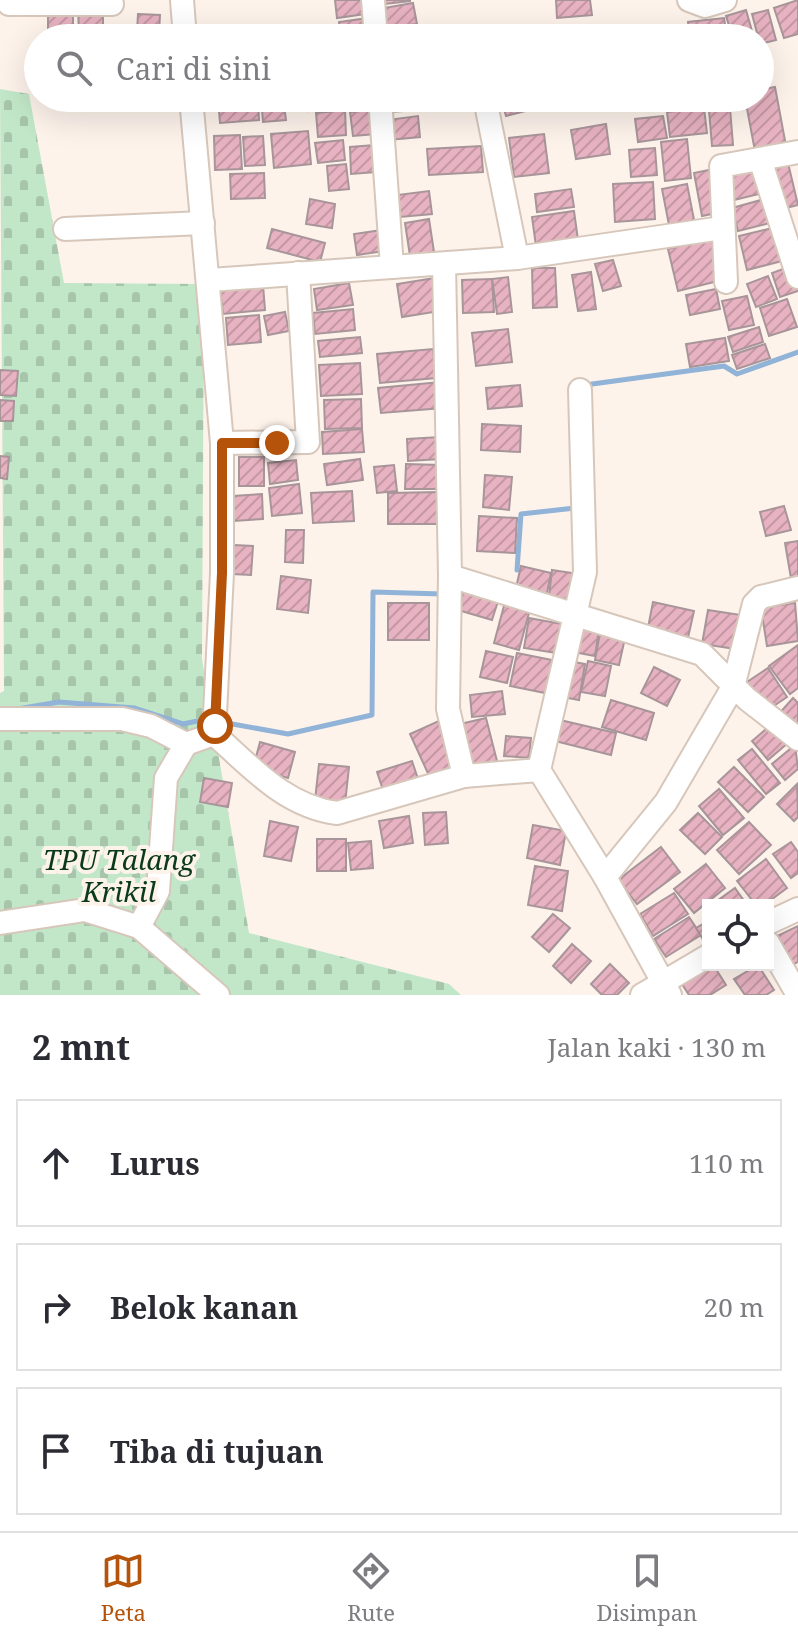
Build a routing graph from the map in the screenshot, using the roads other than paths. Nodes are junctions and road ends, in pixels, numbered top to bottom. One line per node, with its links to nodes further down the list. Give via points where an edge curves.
1 (7, 0): 6 (street)
2 (182, 0): 7 (street)
3 (373, 0): 8 (street)
4 (689, 0): 5 (street, via 705,6)
5 (725, 0)
6 (112, 4)
7 (184, 24)
8 (375, 24)
9 (192, 112): 14 (street)
10 (381, 112): 19 (street)
11 (488, 112): 17 (street)
12 (798, 152): 13 (street)
13 (760, 159): 15 (street, via 721,166); 21 (street)
14 (203, 223): 16 (street); 22 (street)
15 (722, 228): 17 (street); 23 (street)
16 (65, 229)
17 (517, 258): 18 (street)
18 (444, 264): 19 (street); 26 (street)
19 (392, 267): 20 (street)
20 (298, 273): 22 (street); 25 (street, via 308,442)
21 (798, 277)
22 (210, 280): 25 (street)
23 (726, 282)
24 (580, 390): 28 (street, via 585,562)
25 (222, 443): 31 (street)
26 (450, 576): 28 (street); 35 (street, via 448,709)
27 (798, 588): 29 (street, via 761,597 754,604)
28 (573, 616): 29 (street, via 702,654); 34 (street)
29 (733, 687): 32 (street); 36 (street, via 666,802)
30 (0, 719): 33 (street, via 122,719 151,726)
31 (215, 724): 33 (street); 35 (street, via 288,796 323,811 337,813)
32 (798, 739)
33 (186, 744): 40 (street, via 166,778 158,891)
34 (539, 770): 35 (street); 36 (street)
35 (464, 776)
36 (605, 877): 43 (street)
37 (798, 909): 38 (street)
38 (774, 920)
39 (0, 923): 40 (street, via 85,910)
40 (139, 927): 44 (street)
41 (774, 953): 46 (street)
42 (702, 961): 43 (street)
43 (666, 988): 45 (street)
44 (218, 995)
45 (642, 995)
46 (798, 995)

